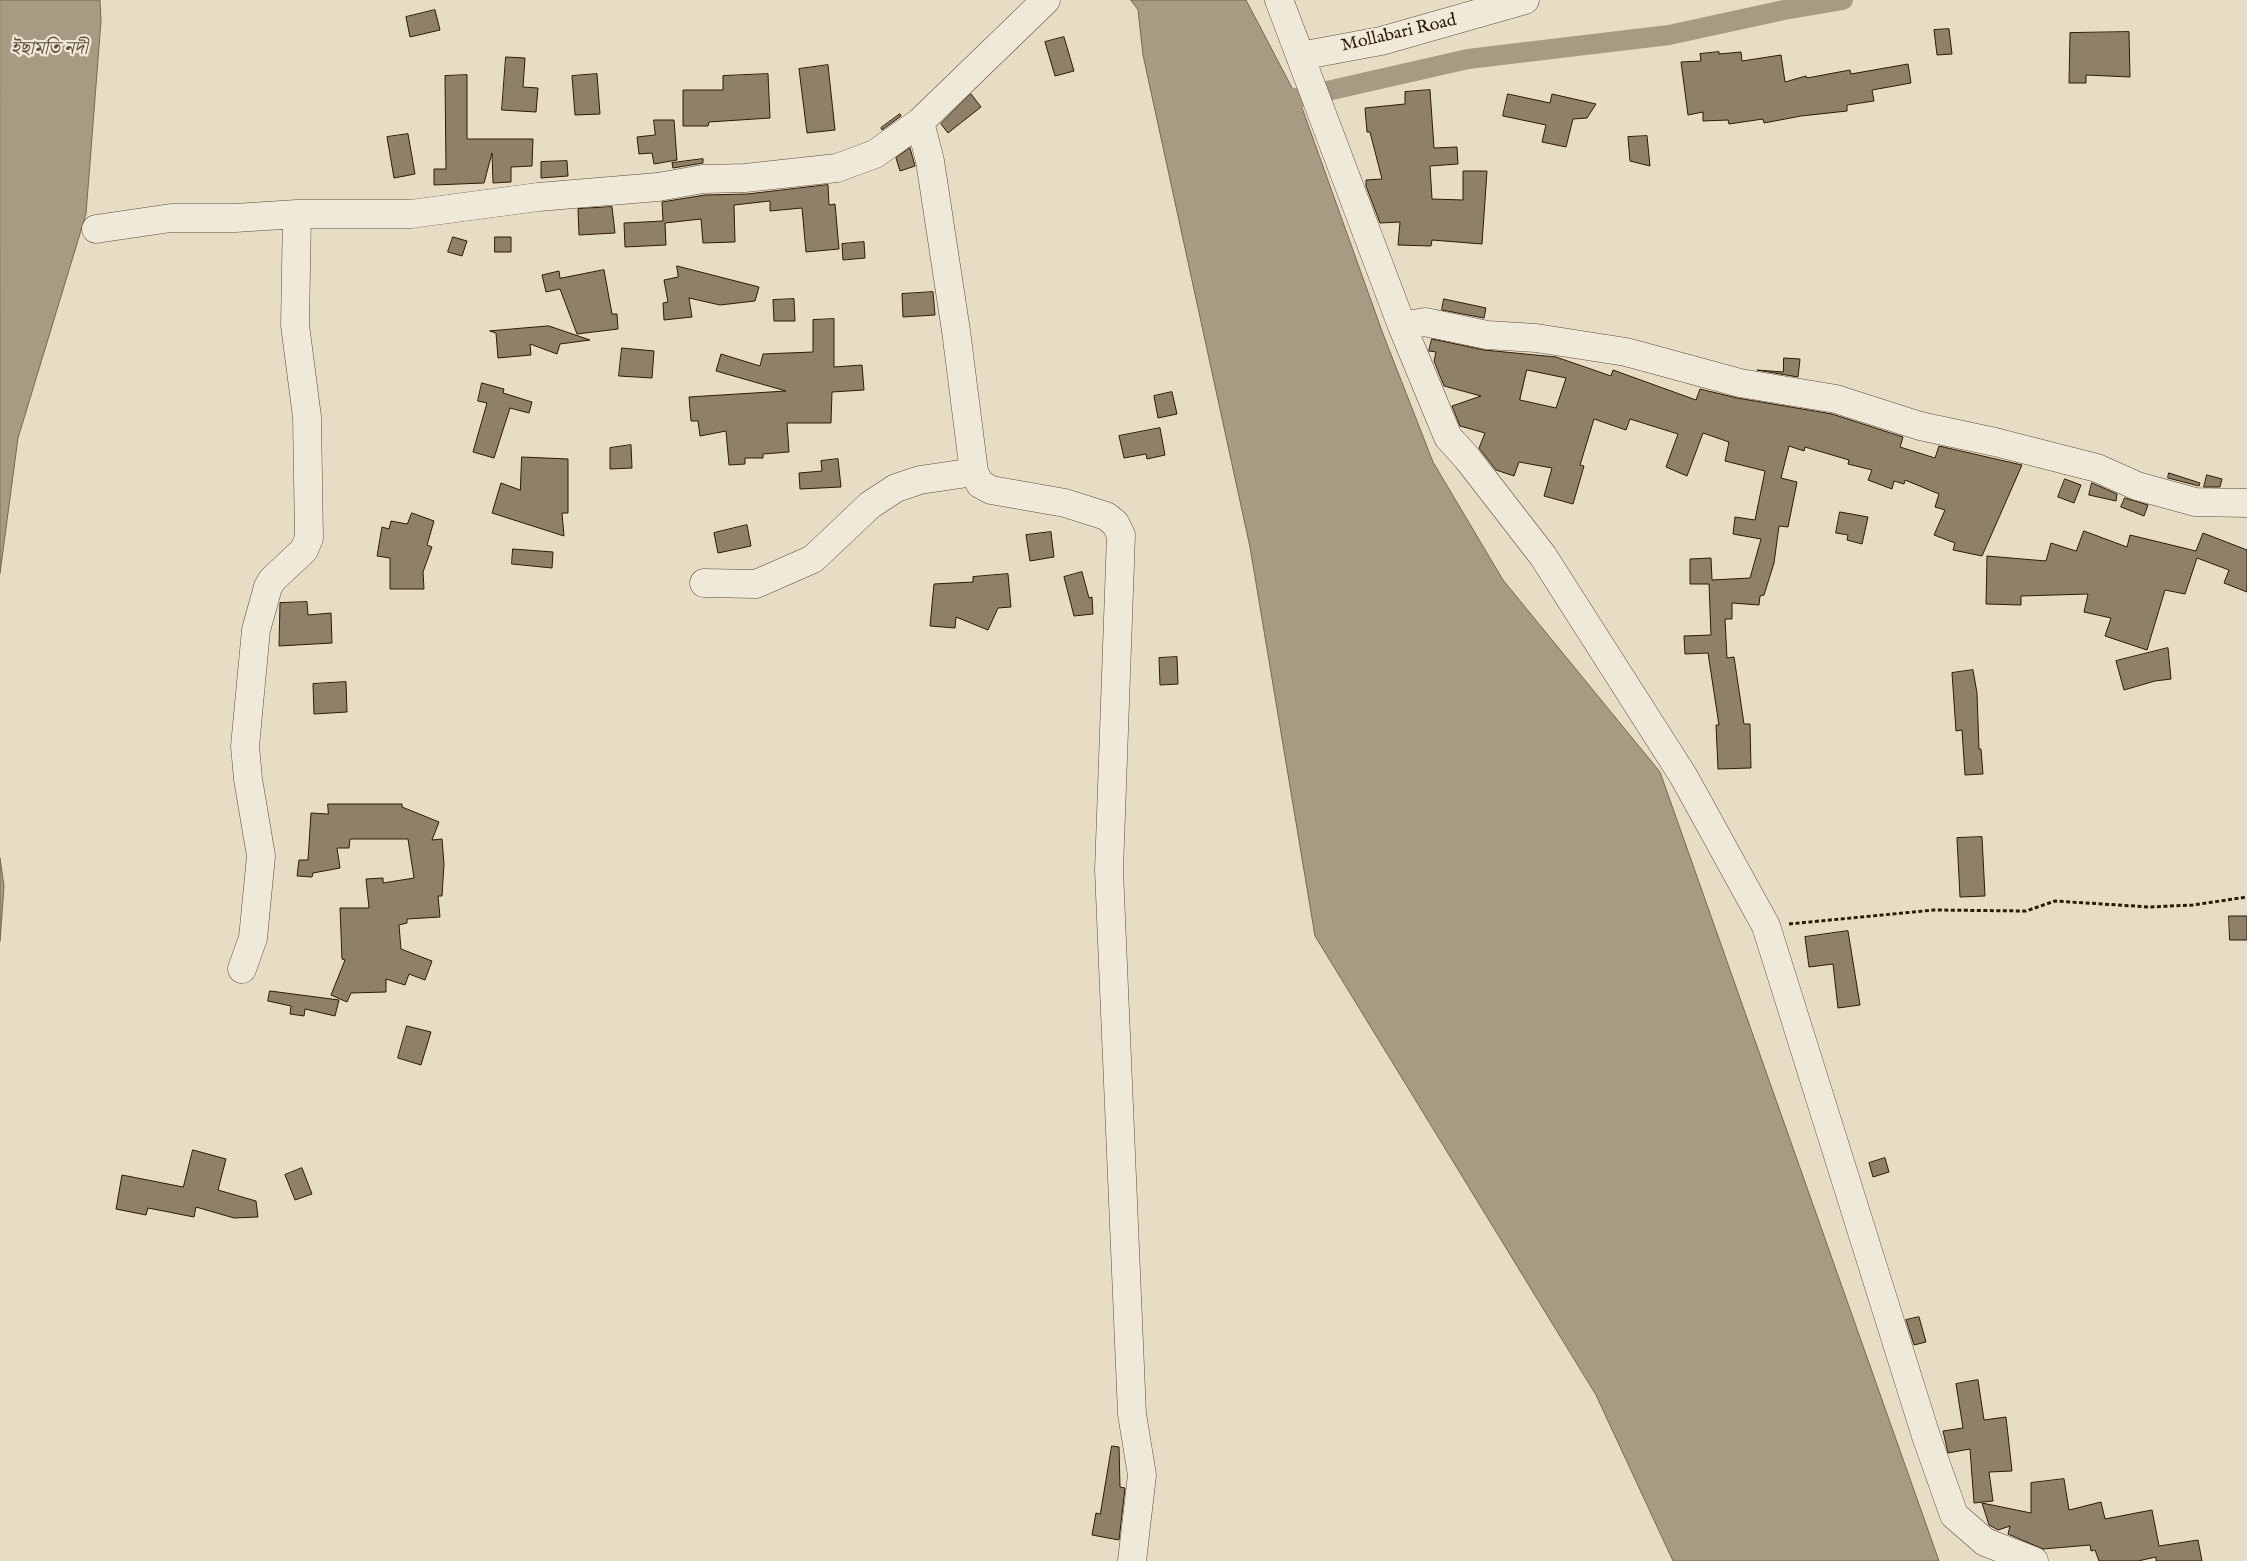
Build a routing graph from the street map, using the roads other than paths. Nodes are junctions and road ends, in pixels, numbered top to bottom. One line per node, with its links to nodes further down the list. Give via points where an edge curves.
1 (1046, 0): 5 (street)
2 (1279, 0): 4 (street)
3 (1525, 0): 4 (street, Mollabari Road, via 1381,41)
4 (1304, 67): 8 (street)
5 (920, 122): 6 (street, via 875,154 837,168 703,179 658,187 538,197 411,214); 9 (street, via 930,161)
6 (297, 214): 7 (street, via 171,218); 12 (street, via 295,325 307,417 309,538 304,550 268,587 256,630 245,746 260,856 253,938)
7 (96, 229)
8 (1402, 326): 10 (street, via 1425,322 1487,335 1536,338 1626,352 1740,383 1836,399 1920,426 2097,468 2137,486 2196,502); 14 (street, via 1448,437 1543,556 1684,777 1766,926 1926,1436 1954,1515 1985,1542)
9 (974, 472): 11 (street, via 920,480 896,488 870,505 813,559 756,584); 13 (street, via 980,484 991,490 1066,503 1106,516 1115,523 1121,535 1109,870 1132,1414 1142,1475)
10 (2247, 503)
11 (704, 583)
12 (242, 969)
13 (1132, 1561)
14 (2034, 1561)

